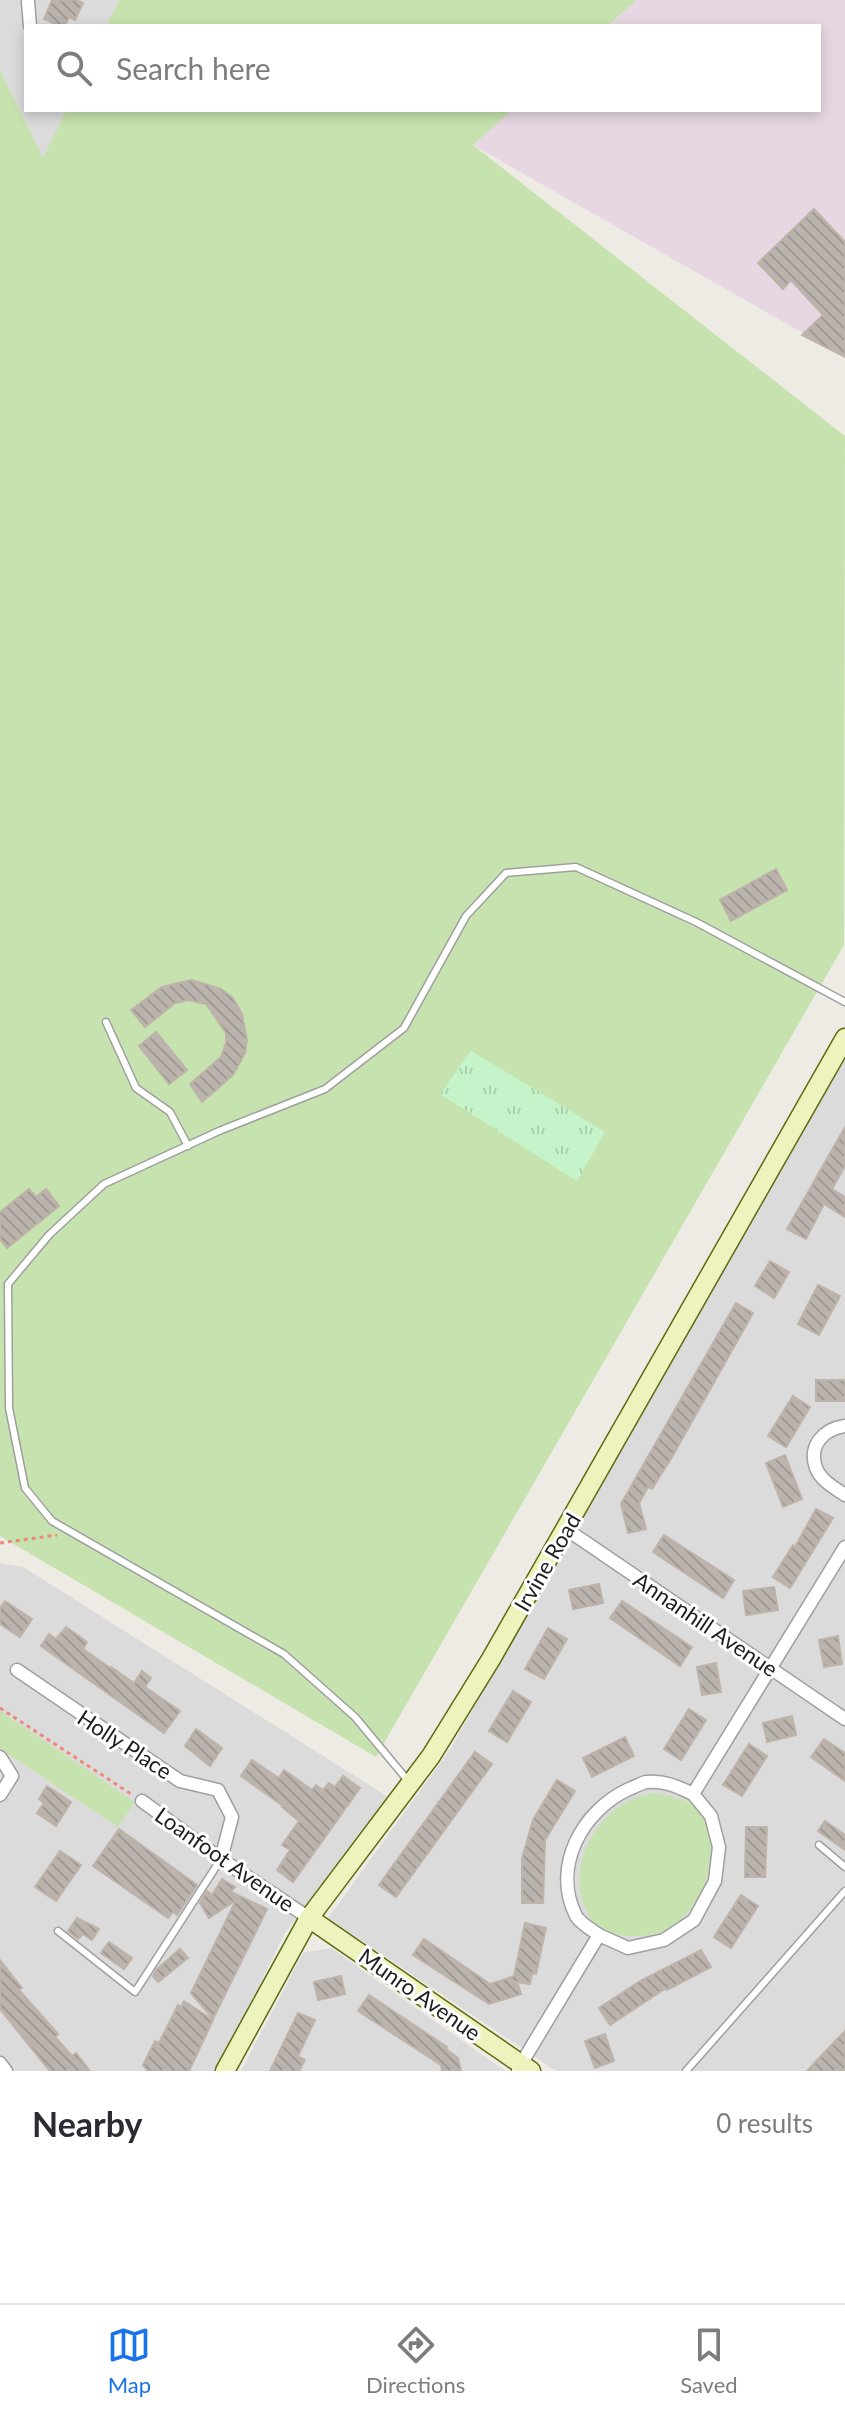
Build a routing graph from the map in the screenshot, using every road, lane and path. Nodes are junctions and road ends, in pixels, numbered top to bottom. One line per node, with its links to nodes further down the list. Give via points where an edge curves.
1 (27, 1): 2 (street)
2 (30, 24)
3 (845, 1002): 6 (lane, via 696,922 576,867 506,873 466,916 404,1028 325,1089)
4 (106, 1022): 6 (lane, via 136,1088 170,1112)
5 (845, 1038): 9 (main road, Irvine Road)
6 (188, 1146): 10 (lane, via 104,1184 49,1235 8,1284 9,1408 25,1488 52,1521)
7 (845, 1426): 8 (street, via 823,1435 815,1455 822,1477)
8 (845, 1495)
9 (566, 1529): 13 (street, Annanhill Avenue); 18 (main road, Irvine Road, via 484,1671)
10 (73, 1533): 11 (path); 18 (lane, via 284,1654 355,1717)
11 (0, 1543)
12 (845, 1547): 13 (street)
13 (770, 1667): 16 (street, Annanhill Avenue); 19 (street)
14 (17, 1670): 23 (street, Holly Place, via 180,1781 218,1790 232,1817)
15 (0, 1708): 21 (path)
16 (845, 1719)
17 (0, 1757): 20 (street, via 12,1776)
18 (410, 1783): 26 (main road, Irvine Road)
19 (693, 1794): 28 (street, via 711,1816 719,1847 715,1881 694,1920 664,1940 628,1948); 28 (street, via 668,1783 645,1782 609,1798 586,1822 570,1853 567,1887 576,1918)
20 (0, 1795)
21 (142, 1801): 23 (street, Loanfoot Avenue)
22 (819, 1845): 24 (lane)
23 (221, 1859): 26 (street, Loanfoot Avenue); 27 (lane, via 135,1992)
24 (845, 1867)
25 (845, 1891): 33 (lane)
26 (309, 1918): 30 (main road, Munro Avenue); 32 (main road, Irvine Road)
27 (58, 1931)
28 (599, 1935): 30 (street)
29 (0, 2063): 31 (street)
30 (523, 2069)
31 (6, 2071)
32 (225, 2071)
33 (686, 2071)

